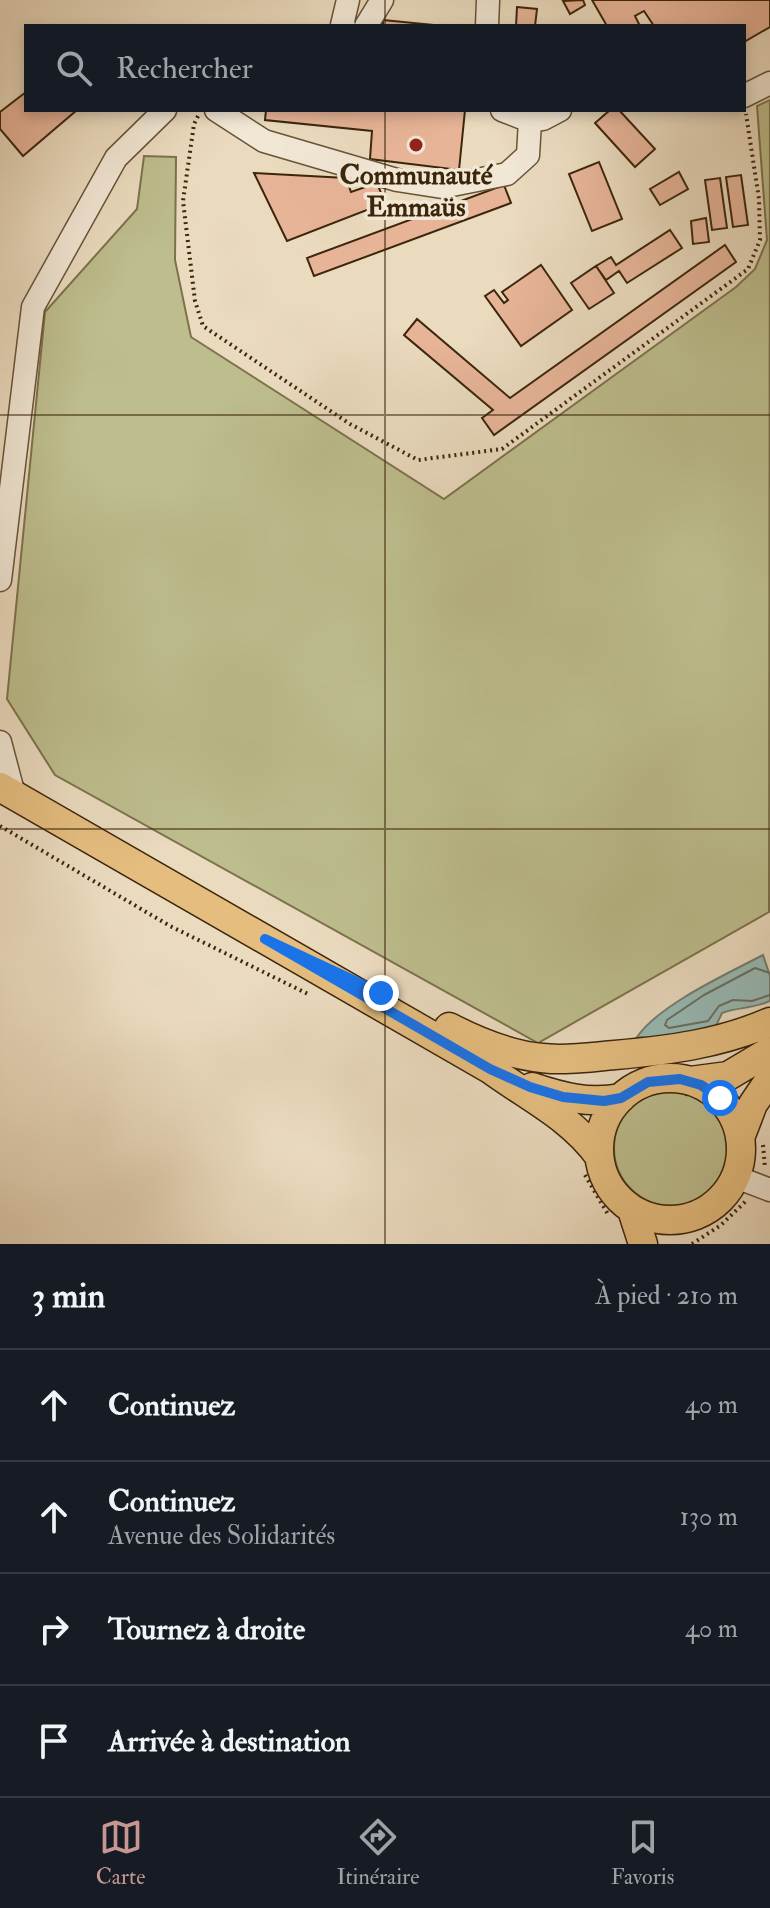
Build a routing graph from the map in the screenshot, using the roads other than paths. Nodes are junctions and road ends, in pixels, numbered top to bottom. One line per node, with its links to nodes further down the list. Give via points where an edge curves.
1 (348, 0): 4 (street)
2 (382, 0): 5 (street)
3 (488, 0): 6 (street)
4 (342, 24)
5 (367, 24)
6 (487, 24)
7 (770, 83): 8 (street)
8 (746, 96)
9 (163, 112): 14 (street, via 116,158 33,307)
10 (219, 112): 13 (street, via 264,141 397,180 442,187 507,174 528,155)
11 (507, 112): 13 (street)
12 (556, 112): 13 (street)
13 (530, 121)
14 (0, 580)
15 (0, 742): 16 (street)
16 (7, 791): 17 (main road)
17 (265, 939): 18 (main road, via 468,1037 526,1056 569,1059 688,1048); 20 (main road)
18 (770, 1022)
19 (770, 1051): 22 (main road, via 728,1076)
20 (490, 1069): 23 (main road, via 563,1097); 25 (main road, via 567,1121)
21 (770, 1079): 24 (main road)
22 (690, 1081): 23 (main road, via 648,1082); 24 (main road, via 720,1098)
23 (621, 1098): 25 (main road, via 603,1125)
24 (740, 1138): 26 (main road)
25 (599, 1156): 28 (main road, via 609,1187)
26 (736, 1177): 27 (street); 29 (main road, via 717,1203)
27 (770, 1190)
28 (632, 1210): 29 (main road, via 665,1221); 30 (main road)
29 (699, 1215): 31 (main road)
30 (643, 1244)
31 (677, 1244)

